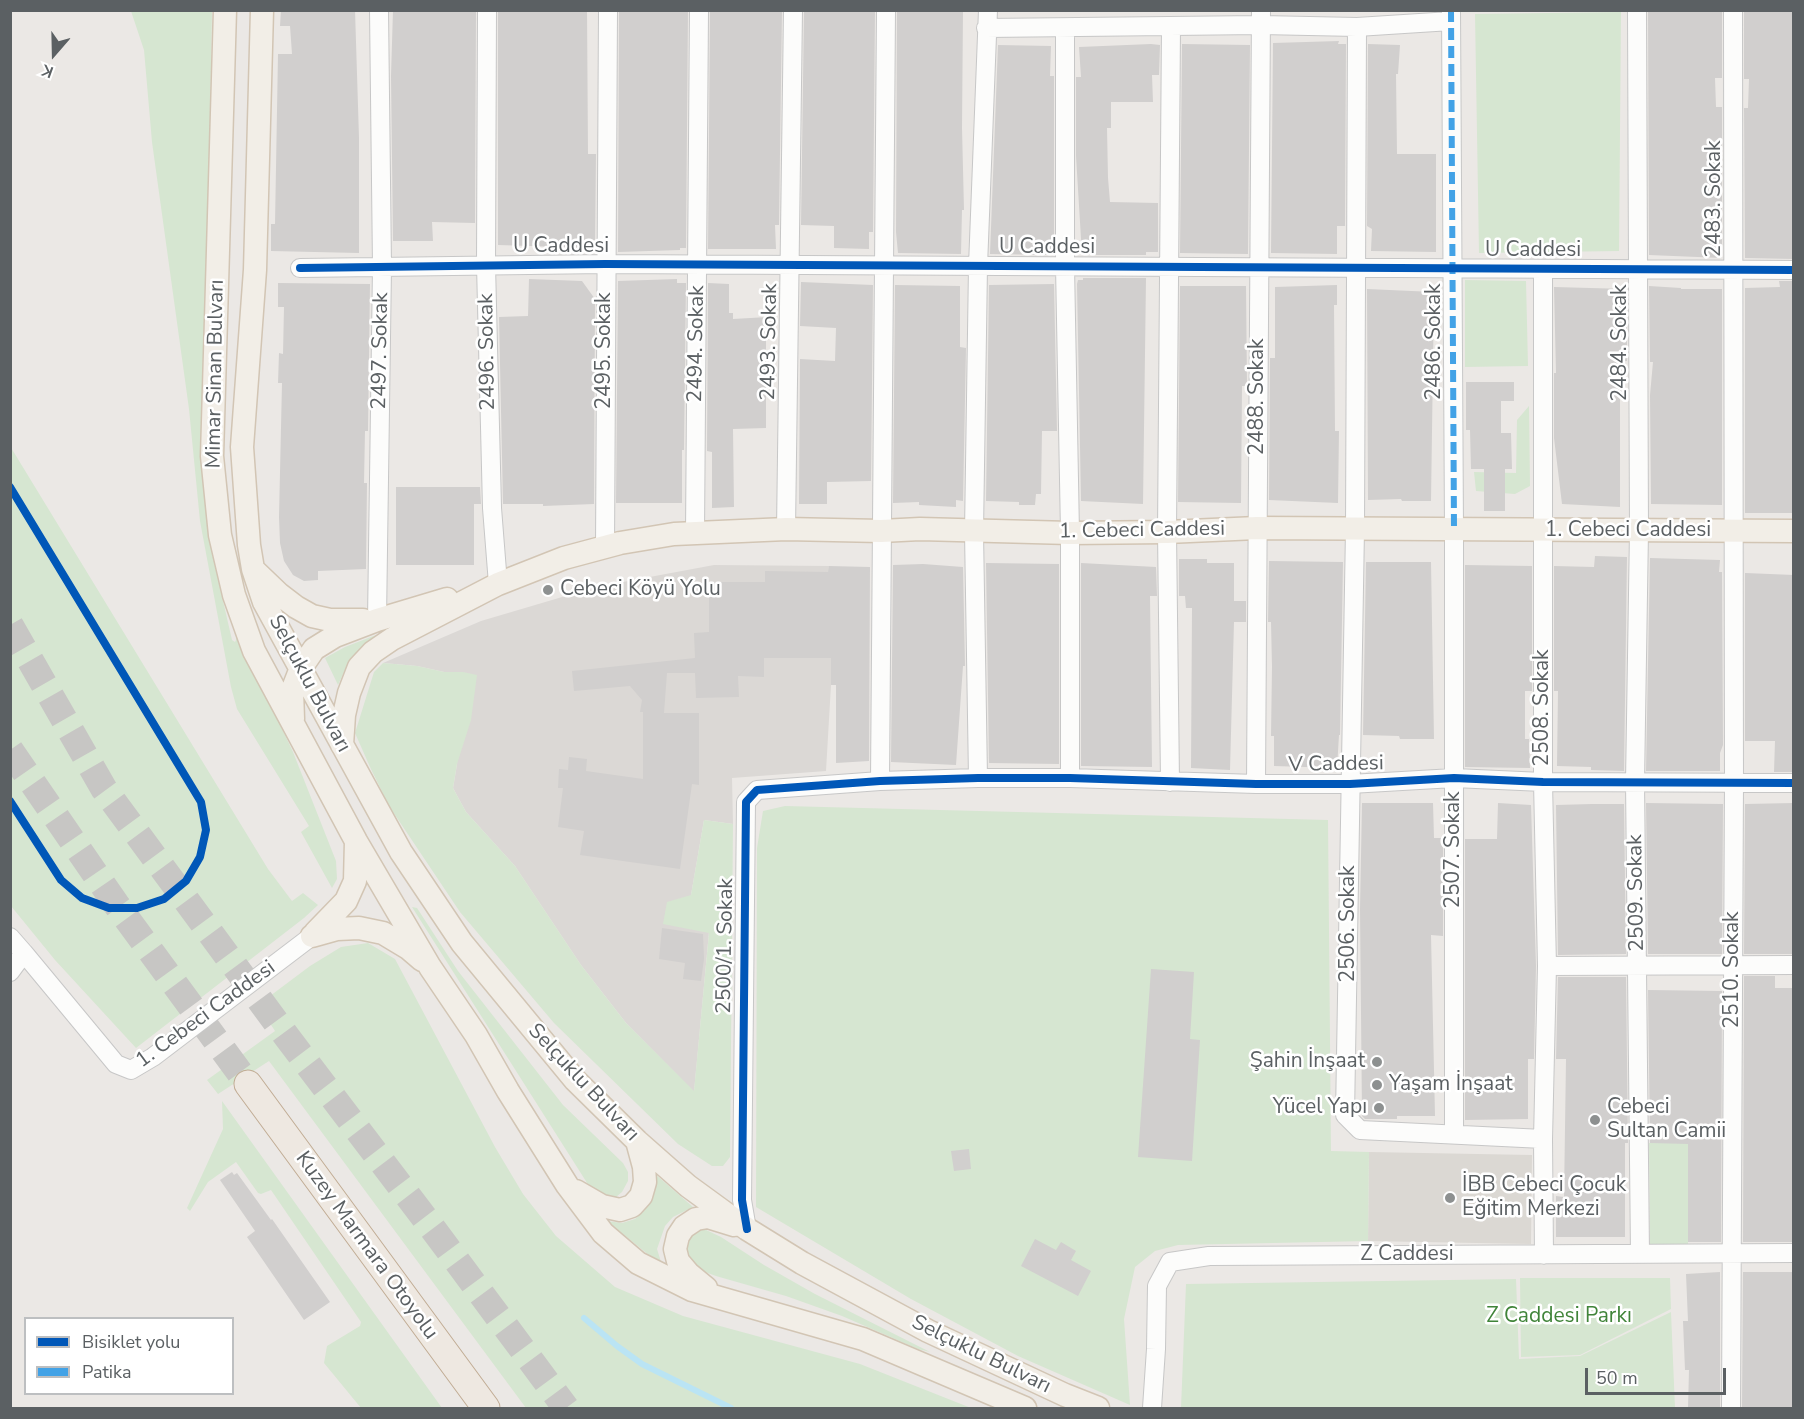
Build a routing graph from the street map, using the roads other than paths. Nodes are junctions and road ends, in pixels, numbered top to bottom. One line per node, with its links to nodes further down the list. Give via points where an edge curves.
1 (225, 10): 52 (main road, Mimar Sinan Bulvarı, via 213,467 220,535 234,595 254,651)
2 (262, 10): 48 (main road, Mimar Sinan Bulvarı, via 255,270 242,447)
3 (379, 10): 24 (street, 2497. Sokak)
4 (487, 10): 18 (street, 2496. Sokak)
5 (608, 10): 17 (street, 2495. Sokak)
6 (699, 10): 19 (street, 2494. Sokak)
7 (793, 10): 20 (street, 2493. Sokak)
8 (886, 10): 21 (street)
9 (1637, 10): 31 (street, 2484. Sokak)
10 (1733, 10): 32 (street, 2483. Sokak)
11 (1451, 16): 15 (street); 29 (street, 2486. Sokak)
12 (1262, 18): 14 (street); 15 (street); 26 (street, 2488. Sokak)
13 (987, 19): 16 (street); 22 (street)
14 (1171, 27): 16 (street); 25 (street)
15 (1357, 27): 28 (street, 2506. Sokak)
16 (1065, 28): 23 (street)
17 (605, 264): 18 (street, U Caddesi); 19 (street, U Caddesi); 47 (street, 2495. Sokak)
18 (486, 265): 24 (street, U Caddesi); 49 (street, 2496. Sokak, via 492,508)
19 (697, 265): 20 (street, U Caddesi); 45 (street, 2494. Sokak)
20 (789, 265): 21 (street, U Caddesi); 35 (street, 2493. Sokak)
21 (884, 266): 22 (street, U Caddesi); 39 (street)
22 (978, 266): 23 (street, U Caddesi); 43 (street)
23 (1065, 266): 25 (street, U Caddesi); 46 (street)
24 (382, 267): 27 (street, U Caddesi); 50 (street, 2497. Sokak)
25 (1169, 267): 26 (street, U Caddesi); 44 (street)
26 (1258, 267): 28 (street, U Caddesi); 34 (street, 2488. Sokak)
27 (300, 268)
28 (1357, 268): 29 (street, U Caddesi); 36 (street, 2506. Sokak)
29 (1452, 268): 30 (street, U Caddesi); 37 (street, 2486. Sokak)
30 (1543, 268): 31 (street, U Caddesi); 38 (street, 2508. Sokak)
31 (1638, 269): 32 (street, U Caddesi); 40 (street, 2484. Sokak)
32 (1733, 269): 33 (street, U Caddesi); 41 (street, 2483. Sokak)
33 (1794, 270)
34 (1257, 528): 36 (main road, 1. Cebeci Caddesi); 44 (main road, 1. Cebeci Caddesi); 63 (street, 2488. Sokak)
35 (786, 529): 39 (main road, 1. Cebeci Caddesi); 45 (main road, 1. Cebeci Caddesi)
36 (1355, 529): 37 (main road, 1. Cebeci Caddesi); 64 (street, 2506. Sokak)
37 (1454, 529): 38 (main road, 1. Cebeci Caddesi); 56 (street, 2507. Sokak)
38 (1543, 530): 40 (main road, 1. Cebeci Caddesi); 59 (street, 2508. Sokak)
39 (881, 531): 43 (main road, 1. Cebeci Caddesi); 57 (street)
40 (1640, 531): 41 (main road, 1. Cebeci Caddesi); 60 (street, 2509. Sokak)
41 (1733, 531): 42 (main road, 1. Cebeci Caddesi); 61 (street, 2510. Sokak)
42 (1794, 531)
43 (974, 532): 46 (main road, 1. Cebeci Caddesi); 54 (street)
44 (1167, 532): 46 (main road, 1. Cebeci Caddesi); 58 (street)
45 (695, 533): 47 (main road, 1. Cebeci Caddesi)
46 (1070, 533): 55 (street)
47 (605, 547): 49 (main road, 1. Cebeci Caddesi, via 564,558)
48 (253, 569): 50 (main road, via 279,594 312,616); 51 (main road, Selçuklu Bulvarı, via 264,602)
49 (498, 584): 50 (main road); 53 (main road, via 373,652 359,667 349,693)
50 (377, 620): 51 (main road, via 335,636 314,649)
51 (301, 668): 52 (main road, via 292,691); 53 (main road, Selçuklu Bulvarı)
52 (293, 723): 65 (main road, Selçuklu Bulvarı)
53 (342, 746): 78 (main road, Selçuklu Bulvarı, via 401,852 462,944 575,1080)
54 (978, 778): 55 (street, V Caddesi); 57 (street, V Caddesi)
55 (1070, 778): 58 (street, V Caddesi)
56 (1454, 778): 59 (street, V Caddesi); 64 (street, V Caddesi); 76 (street, 2507. Sokak)
57 (880, 781): 80 (street, 2500/1. Sokak, via 757,790 746,802 742,1200)
58 (1170, 782): 63 (street, V Caddesi)
59 (1543, 782): 60 (street, V Caddesi); 72 (street, 2508. Sokak)
60 (1635, 782): 61 (street, V Caddesi); 69 (street, 2509. Sokak)
61 (1734, 782): 62 (street, V Caddesi); 70 (street, 2510. Sokak)
62 (1794, 783)
63 (1256, 784): 64 (street, V Caddesi)
64 (1350, 784): 76 (street, 2506. Sokak, via 1346,1115 1360,1130)
65 (356, 841): 66 (main road, via 355,881 346,901); 73 (main road, Selçuklu Bulvarı)
66 (312, 936): 68 (street, 1. Cebeci Caddesi, via 131,1070 116,1064); 73 (main road, via 359,928 383,933)
67 (10, 937): 68 (street)
68 (24, 953): 74 (street)
69 (1638, 965): 70 (street); 72 (street); 82 (street, 2509. Sokak)
70 (1733, 965): 71 (street); 83 (street, 2510. Sokak)
71 (1794, 965)
72 (1547, 966): 77 (street, 2508. Sokak)
73 (430, 967): 79 (main road, Selçuklu Bulvarı)
74 (10, 972)
75 (248, 1084): 86 (highway, Kuzey Marmara Otoyolu)
76 (1454, 1134): 77 (street, 2506. Sokak)
77 (1543, 1139): 84 (street, 2508. Sokak)
78 (636, 1142): 79 (main road, via 645,1182 641,1196 632,1206 620,1210 602,1206); 80 (main road, Selçuklu Bulvarı)
79 (567, 1185): 85 (main road, Selçuklu Bulvarı, via 603,1233 638,1263 692,1290)
80 (747, 1229): 85 (main road, via 708,1217 696,1219 678,1236 678,1261); 88 (main road, Selçuklu Bulvarı, via 928,1331)
81 (1794, 1253): 83 (street, Z Caddesi)
82 (1640, 1254): 83 (street, Z Caddesi); 84 (street, Z Caddesi)
83 (1733, 1254): 90 (street, 2510. Sokak)
84 (1544, 1255): 89 (street, Z Caddesi, via 1209,1256 1170,1262 1157,1286)
85 (720, 1298): 87 (main road, Selçuklu Bulvarı, via 863,1339)
86 (486, 1408)
87 (1025, 1408)
88 (1098, 1408)
89 (1152, 1408)
90 (1731, 1408)

